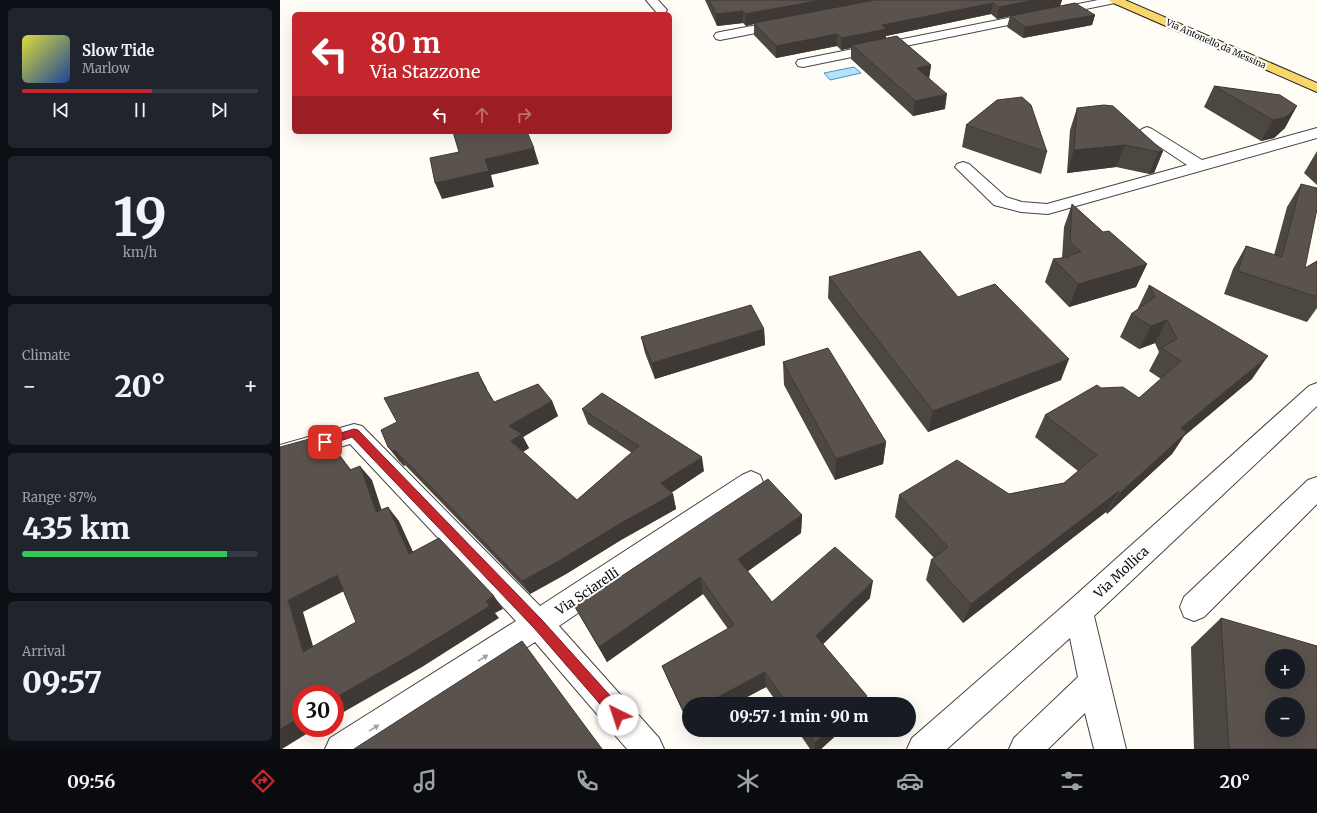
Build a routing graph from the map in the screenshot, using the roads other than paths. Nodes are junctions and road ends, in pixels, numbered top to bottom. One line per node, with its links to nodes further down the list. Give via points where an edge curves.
1 (652, 0): 3 (street)
2 (1115, 0): 6 (street); 7 (main road, Via Antonello da Messina)
3 (661, 10)
4 (796, 22): 5 (street)
5 (720, 36)
6 (803, 62)
7 (1317, 88)
8 (1147, 132): 10 (street)
9 (1317, 133): 10 (street)
10 (1200, 166): 11 (street, via 1048,209 1021,207 1000,201)
11 (963, 167)
12 (1317, 392): 17 (street, Via Mollica)
13 (280, 455): 18 (street, via 354,433)
14 (752, 482): 18 (street, Via Sciarelli)
15 (1317, 488): 16 (street)
16 (1194, 607)
17 (1079, 611): 19 (street); 22 (street, Via Mollica)
18 (538, 624): 20 (street, Via Sciarelli, one-way to 18); 21 (street)
19 (1094, 683): 23 (street); 24 (street)
20 (341, 749)
21 (648, 749)
22 (923, 749)
23 (1025, 749)
24 (1110, 749)

